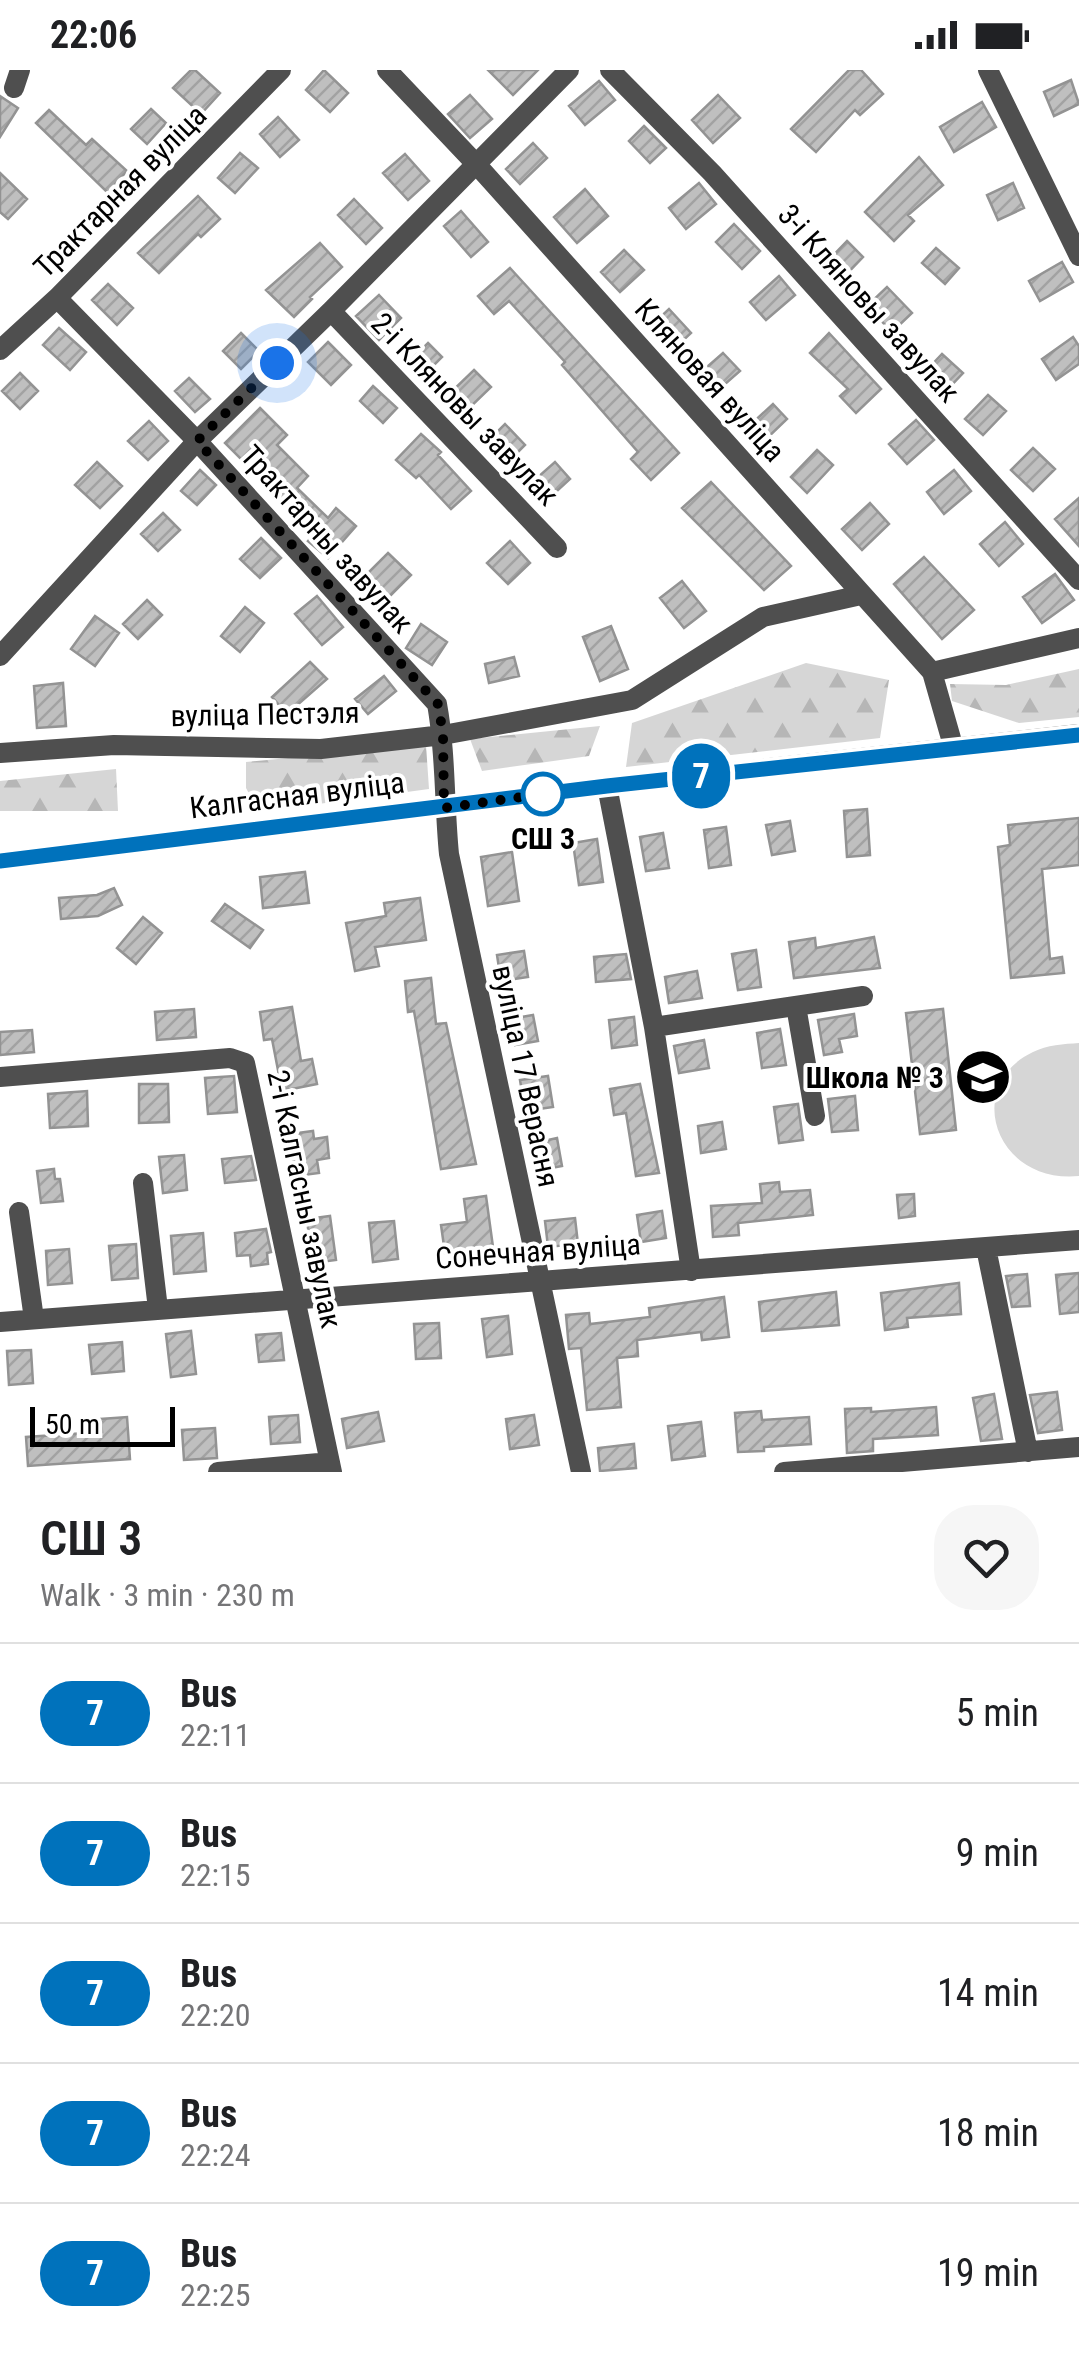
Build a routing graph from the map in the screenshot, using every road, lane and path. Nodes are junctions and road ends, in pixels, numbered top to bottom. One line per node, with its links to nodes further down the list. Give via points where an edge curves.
1 (281, 70): 8 (street, Трактарная вуліца)
2 (387, 70): 6 (street, Кляновая вуліца)
3 (569, 70): 6 (street)
4 (610, 70): 13 (street, 3-і Кляновы завулак, via 712,173)
5 (988, 70): 7 (street)
6 (477, 165): 9 (street); 14 (street, Кляновая вуліца)
7 (1078, 252)
8 (57, 298): 10 (street, Трактарная вуліца); 11 (street, Трактарны завулак)
9 (330, 311): 11 (street); 12 (street, 2-і Кляновы завулак)
10 (0, 350)
11 (197, 441): 16 (street); 18 (street, Трактарны завулак, via 438,704)
12 (556, 548)
13 (1079, 580)
14 (862, 595): 17 (street, Кляновая вуліца); 18 (street, вуліца Пестэля, via 763,618 632,700)
15 (1079, 638): 17 (street)
16 (0, 656)
17 (932, 672): 20 (street, Кляновая вуліца)
18 (443, 734): 21 (street, вуліца Пестэля, via 321,748 114,746); 23 (street, Трактарны завулак)
19 (1079, 734): 20 (street, Калгасная вуліца)
20 (954, 749): 22 (street, Калгасная вуліца)
21 (0, 753)
22 (607, 786): 23 (street, Калгасная вуліца); 27 (street)
23 (444, 808): 24 (street, Калгасная вуліца); 35 (street, вуліца 17 Верасня)
24 (0, 861)
25 (863, 996): 26 (street)
26 (796, 1006): 27 (street); 29 (street)
27 (654, 1027): 34 (street)
28 (0, 1077): 36 (street, 2-і Калгасны завулак, via 230,1058 245,1063)
29 (815, 1116)
30 (143, 1182): 37 (street)
31 (19, 1212): 38 (street)
32 (1079, 1240): 33 (street, Сонечная вуліца)
33 (986, 1248): 34 (street, Сонечная вуліца); 41 (street)
34 (691, 1271): 35 (street, Сонечная вуліца)
35 (538, 1280): 36 (street, Сонечная вуліца); 44 (street, вуліца 17 Верасня)
36 (298, 1298): 37 (street, Сонечная вуліца); 42 (street, 2-і Калгасны завулак)
37 (158, 1309): 38 (street, Сонечная вуліца)
38 (34, 1319): 39 (street, Сонечная вуліца)
39 (0, 1322)
40 (1079, 1447): 41 (street)
41 (1028, 1452): 45 (street)
42 (331, 1467): 43 (street)
43 (218, 1472)
44 (580, 1472)
45 (784, 1472)

